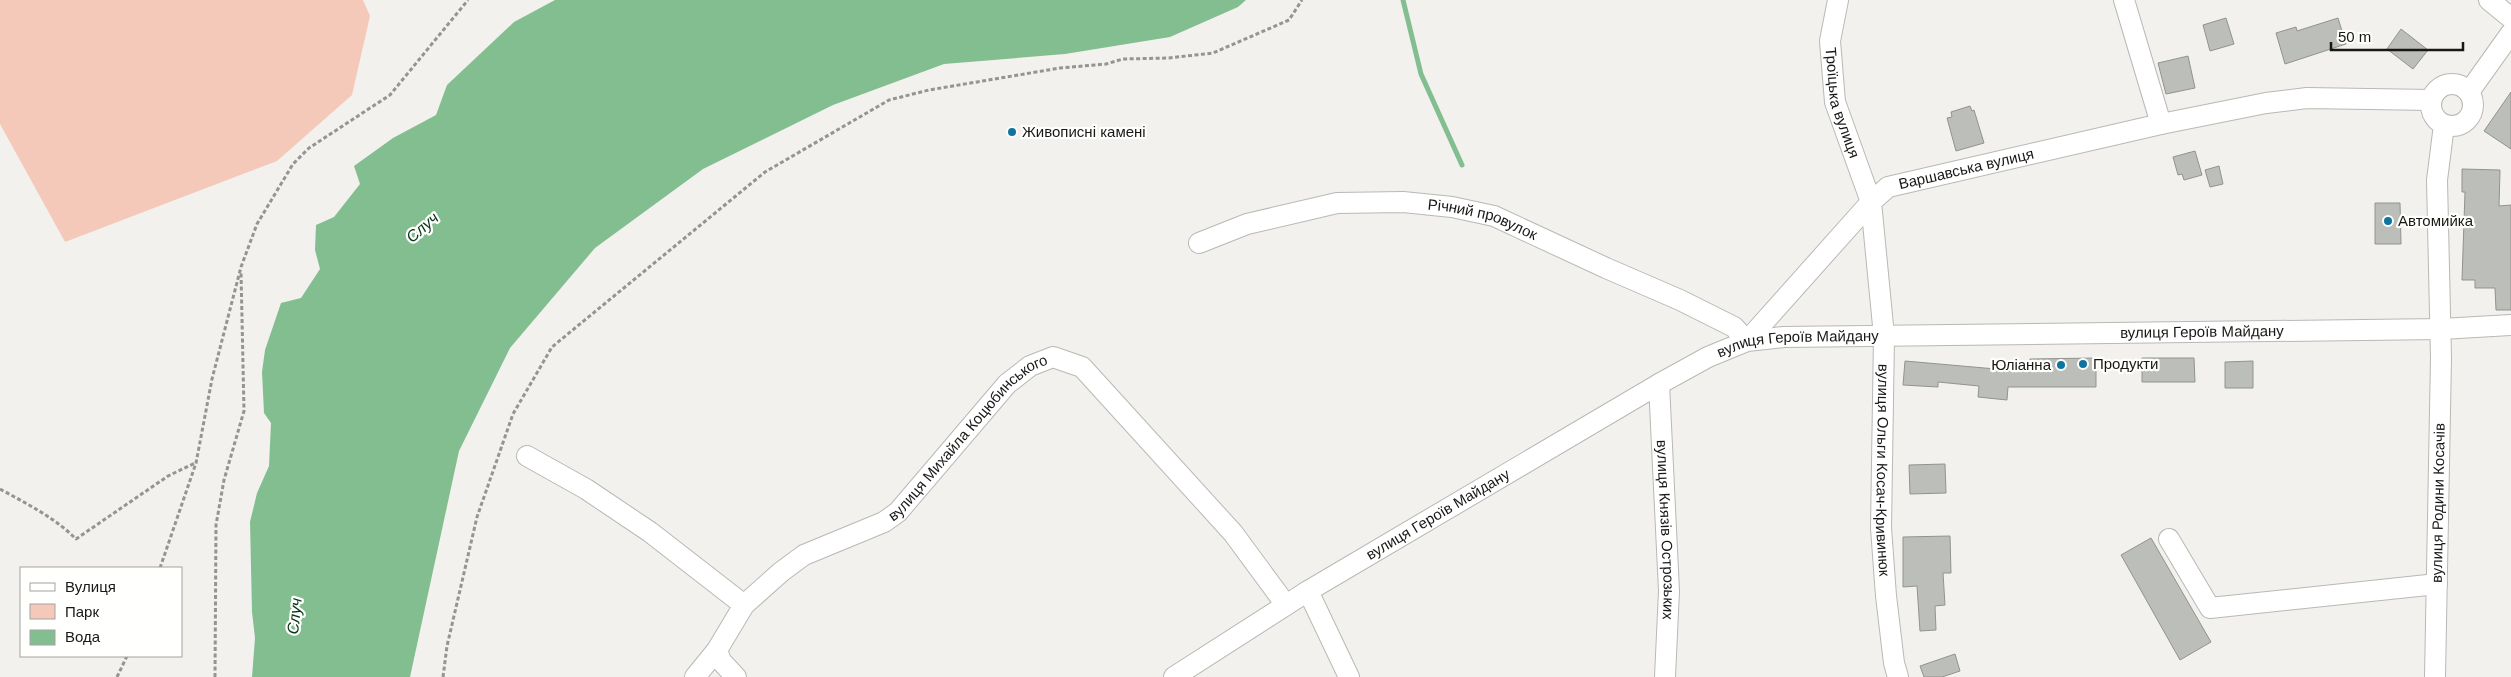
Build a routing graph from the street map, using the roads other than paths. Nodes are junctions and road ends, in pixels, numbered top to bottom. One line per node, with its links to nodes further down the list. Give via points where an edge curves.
1 (1838, 0): 10 (street, Троїцька вулиця, via 1830,41 1836,102)
2 (2124, 0): 8 (street)
3 (2489, 0): 4 (street)
4 (2511, 18)
5 (2511, 33): 6 (street)
6 (2469, 92): 7 (street, via 2451,84 2438,90); 9 (street, via 2474,105 2469,118 2458,126)
7 (2431, 100): 8 (street, Варшавська вулиця, via 2307,98); 9 (street, via 2434,116)
8 (2161, 124): 10 (street, Варшавська вулиця, via 1913,180 1888,187)
9 (2444, 125): 13 (street, вулиця Родини Косачів, via 2437,180)
10 (1871, 202): 14 (street, вулиця Ольги Косач-Кривинюк); 15 (street, Варшавська вулиця)
11 (1199, 243): 15 (street, Річний провулок, via 1247,224 1338,203 1403,202 1452,206 1494,216 1680,300 1734,326)
12 (2511, 326): 13 (street, вулиця Героїв Майдану)
13 (2441, 329): 14 (street, вулиця Героїв Майдану); 19 (street, вулиця Родини Косачів)
14 (1884, 336): 15 (street, вулиця Героїв Майдану, via 1784,337); 29 (street, вулиця Ольги Косач-Кривинюк, via 1881,528 1886,596)
15 (1747, 341): 16 (street, вулиця Героїв Майдану, via 1708,357)
16 (1659, 384): 20 (street, вулиця Героїв Майдану); 28 (street, вулиця Князів Острозьких, via 1670,591)
17 (527, 456): 21 (street, via 586,489 650,532)
18 (2169, 539): 19 (street, via 2210,608)
19 (2436, 584): 30 (street, вулиця Родини Косачів)
20 (1308, 591): 22 (street, вулиця Героїв Майдану); 27 (street)
21 (744, 605): 22 (street, вулиця Михайла Коцюбинського, via 804,556 884,522 898,512 1007,384 1030,366 1053,357 1082,367 1233,533); 23 (street, вулиця Михайла Коцюбинського)
22 (1286, 605): 26 (street, вулиця Героїв Майдану)
23 (716, 650): 24 (street, вулиця Михайла Коцюбинського); 25 (street, via 721,661)
24 (695, 677)
25 (736, 677)
26 (1174, 677)
27 (1349, 677)
28 (1666, 677)
29 (1898, 677)
30 (2435, 677)

